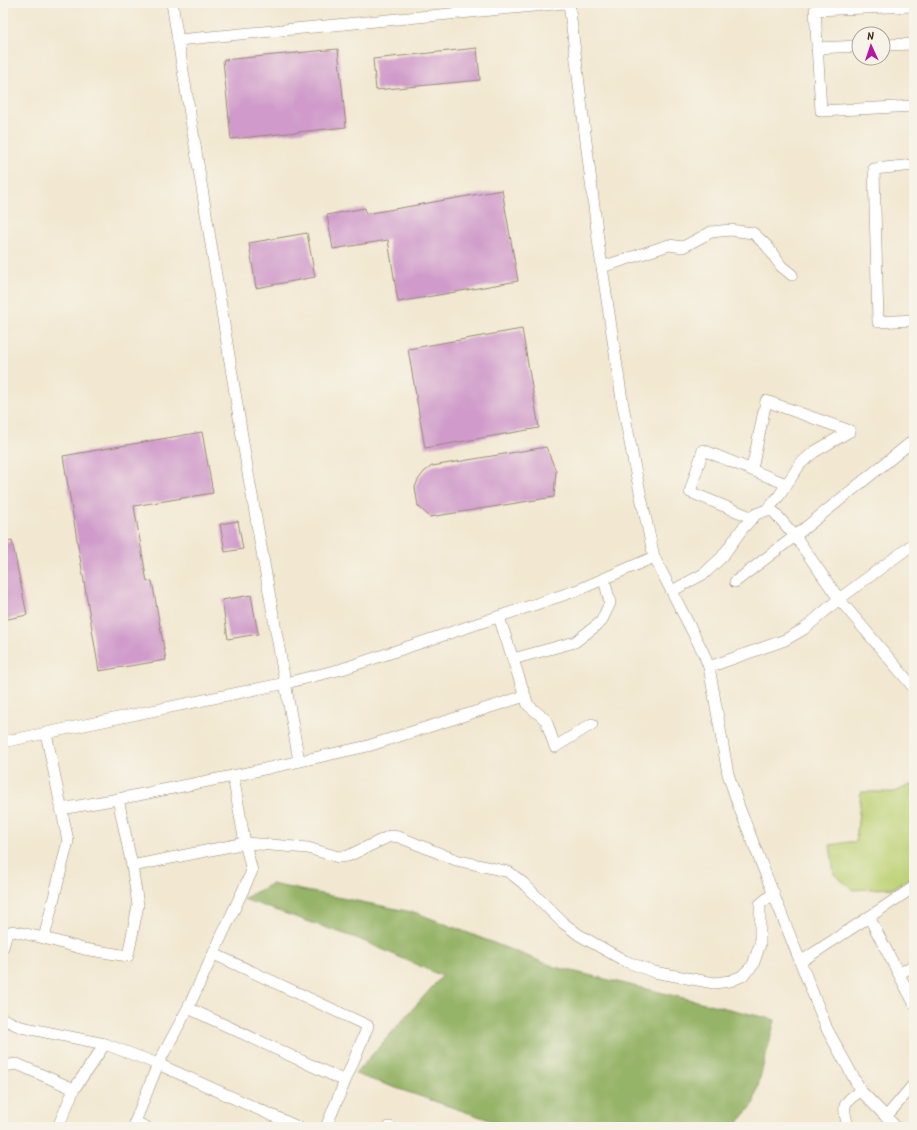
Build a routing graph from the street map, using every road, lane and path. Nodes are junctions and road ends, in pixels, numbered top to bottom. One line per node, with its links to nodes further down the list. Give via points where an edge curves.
1 (172, 3): 5 (street)
2 (565, 3): 5 (street)
3 (569, 3): 12 (street)
4 (914, 6): 9 (street, via 815,10)
5 (178, 40): 30 (street, via 248,472)
6 (914, 44): 7 (street)
7 (891, 45)
8 (851, 46): 9 (street)
9 (817, 48): 10 (street, via 821,111)
10 (914, 106)
11 (914, 165): 14 (street, via 874,169 878,322)
12 (602, 267): 13 (street, via 669,245 683,247 711,232 730,230 753,233); 22 (street, via 622,400)
13 (792, 275)
14 (914, 320)
15 (914, 440): 20 (street)
16 (752, 469): 17 (street); 17 (street, via 766,401 850,431 814,452 800,464); 19 (street, via 703,450 690,492)
17 (786, 484): 18 (street)
18 (768, 510): 19 (street); 20 (street, via 774,512)
19 (752, 518): 25 (street, via 722,557 705,573)
20 (795, 536): 24 (street); 26 (street)
21 (912, 545): 26 (street)
22 (654, 558): 23 (street); 25 (street)
23 (604, 579): 27 (street); 28 (street, via 610,603 601,622 576,642)
24 (736, 582)
25 (672, 591): 29 (street)
26 (839, 599): 29 (street, via 804,630 786,640); 31 (street)
27 (499, 617): 28 (street); 30 (street, via 342,669)
28 (513, 659): 32 (street)
29 (709, 667): 43 (street, via 728,774)
30 (286, 683): 34 (street); 36 (street)
31 (914, 688)
32 (525, 696): 33 (street, via 528,705 546,720 555,747); 36 (street, via 368,746)
33 (592, 724)
34 (46, 733): 35 (street); 39 (street)
35 (3, 742)
36 (299, 761): 37 (street)
37 (233, 776): 38 (street); 40 (street)
38 (118, 800): 39 (street); 41 (street)
39 (61, 809): 45 (street, via 68,841)
40 (245, 843): 41 (street); 43 (street, via 308,848 338,857 348,856 390,836 399,836 456,860 509,872 562,922 579,935 625,961 654,972 714,983 742,976 753,965 760,944 760,904); 47 (street, via 252,871)
41 (132, 866): 45 (street, via 138,905 128,956 84,950)
42 (914, 887): 44 (street)
43 (774, 894): 48 (street)
44 (869, 917): 48 (street); 50 (street)
45 (44, 938): 46 (street, via 13,931 7,933)
46 (3, 948)
47 (214, 954): 52 (street); 57 (street, via 368,1026)
48 (800, 962): 60 (street, via 827,1029)
49 (914, 965): 50 (street)
50 (899, 974): 51 (street)
51 (914, 1003)
52 (188, 1008): 55 (street); 57 (street)
53 (3, 1019): 54 (street, via 21,1027)
54 (105, 1044): 55 (street); 59 (street)
55 (158, 1064): 63 (street, via 135,1122); 64 (street)
56 (3, 1066): 59 (street, via 17,1064)
57 (345, 1081): 65 (street)
58 (914, 1084): 61 (street)
59 (74, 1089): 62 (street)
60 (861, 1091): 61 (street); 66 (street, via 845,1103)
61 (886, 1117): 67 (street)
62 (58, 1127)
63 (146, 1127)
64 (298, 1127)
65 (326, 1127)
66 (848, 1127)
67 (896, 1127)

